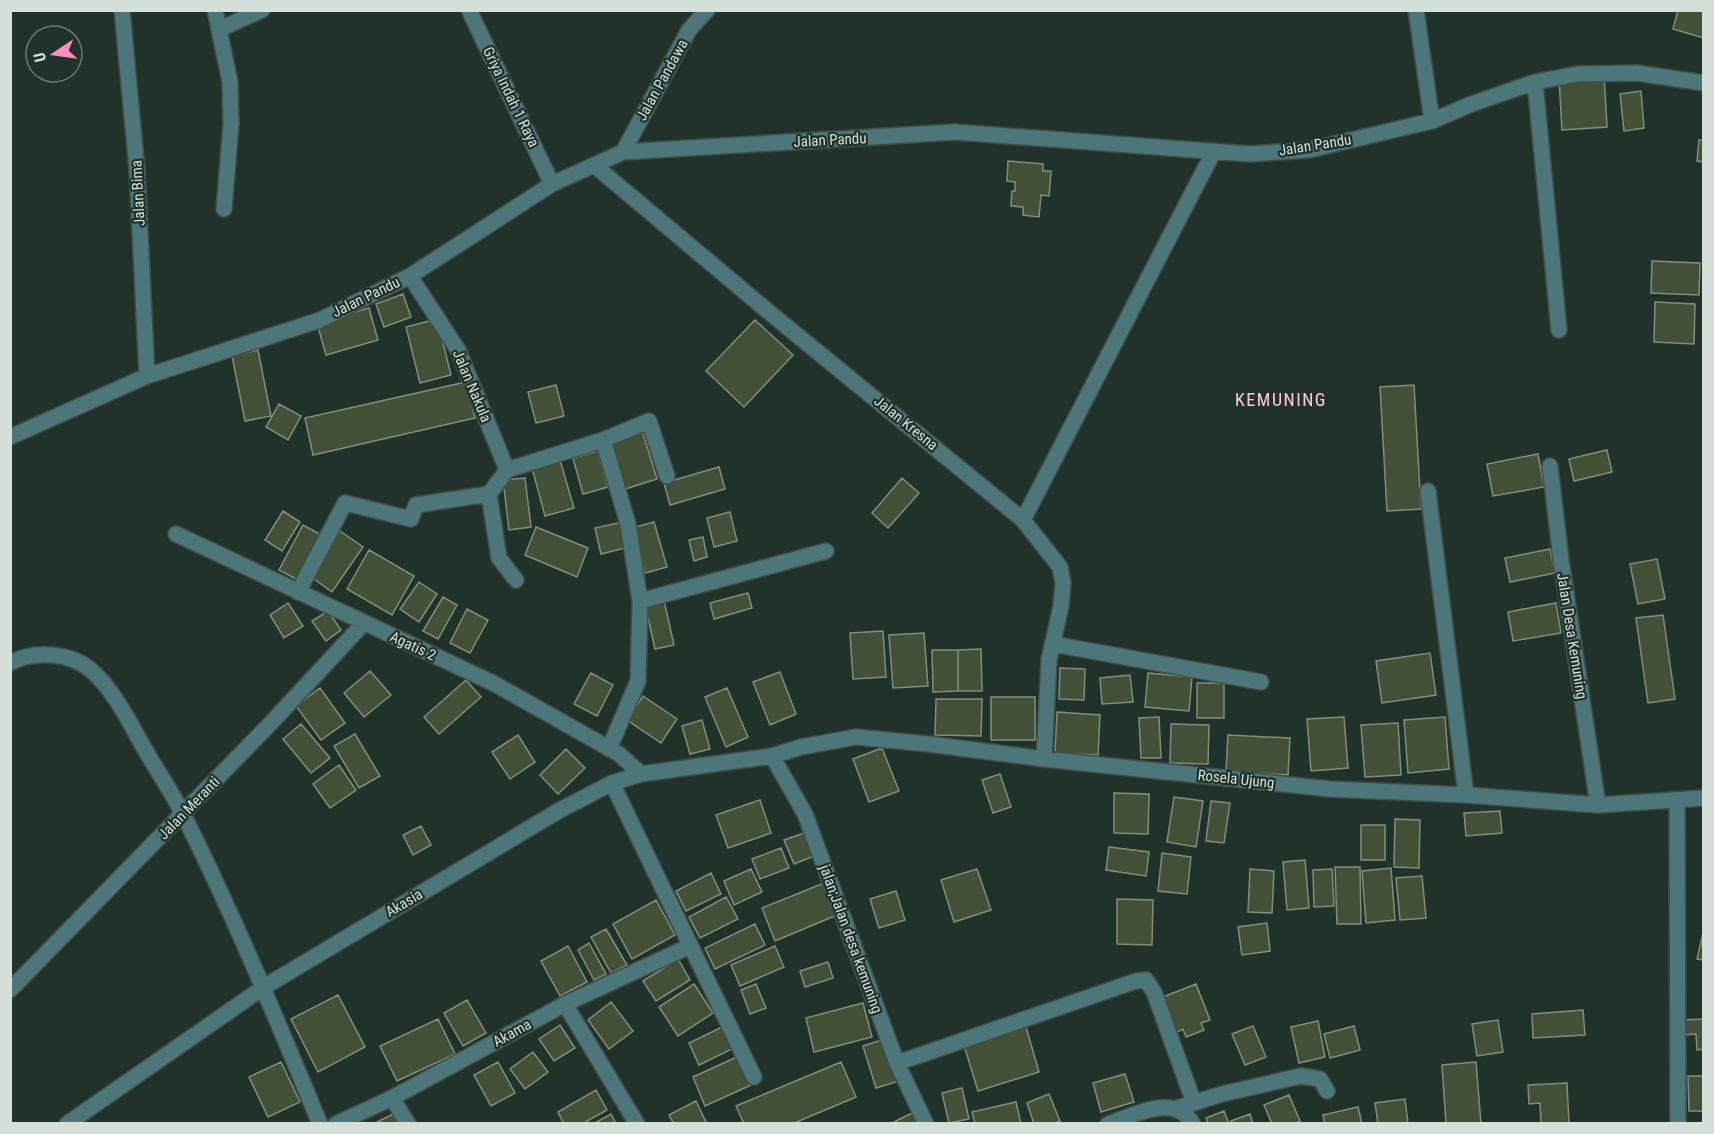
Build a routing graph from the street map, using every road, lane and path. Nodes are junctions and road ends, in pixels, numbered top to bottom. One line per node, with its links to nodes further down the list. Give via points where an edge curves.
1 (122, 10): 18 (street, Jalan Bima, via 137,170)
2 (215, 10): 7 (street)
3 (262, 10): 7 (street)
4 (469, 10): 14 (street, Griya Indah 1 Raya)
5 (707, 10): 12 (street, Jalan Pandawa, via 689,30)
6 (1416, 10): 10 (street)
7 (220, 29): 15 (street, via 230,82 231,123)
8 (1535, 82): 9 (street, Jalan Pandu, via 1578,74 1637,73); 10 (street, Jalan Pandu); 17 (street)
9 (1704, 83)
10 (1432, 121): 11 (street, Jalan Pandu, via 1309,150 1249,154)
11 (1214, 151): 12 (street, Jalan Pandu, via 955,132); 26 (street)
12 (623, 152): 13 (street, Jalan Pandu)
13 (594, 165): 14 (street, Jalan Pandu); 26 (street, Jalan Kresna)
14 (552, 184): 16 (street, Jalan Pandu)
15 (224, 209)
16 (410, 276): 18 (street, Jalan Pandu, via 320,320); 22 (street, Jalan Nakula, via 458,350)
17 (1559, 330)
18 (147, 376): 19 (street, Jalan Pandu)
19 (10, 437)
20 (603, 440): 22 (street); 23 (street, via 649,422); 31 (street, via 628,524)
21 (1550, 466): 44 (street, Jalan Desa Kemuning)
22 (507, 470): 25 (street)
23 (667, 476)
24 (1428, 491): 41 (street)
25 (489, 494): 29 (street, via 499,558); 30 (street, via 416,505 411,519 345,503)
26 (1023, 520): 33 (street, Jalan Kresna, via 1060,567 1061,606)
27 (176, 534): 30 (street, Agatis 2)
28 (826, 551): 31 (street)
29 (516, 580)
30 (298, 592): 32 (street, Agatis 2)
31 (640, 601): 36 (street, via 638,681)
32 (364, 623): 36 (street, Agatis 2, via 493,683); 45 (street, Jalan Meranti)
33 (1053, 644): 35 (street); 38 (street, Jalan Kresna)
34 (10, 663): 45 (street, via 21,657 46,655 66,657 90,669 109,689)
35 (1261, 682)
36 (609, 749): 39 (street, Agatis 2)
37 (772, 756): 38 (street, Rosela Ujung, via 856,737); 39 (street, Akasia); 50 (street, jalan;Jalan desa kemuning, via 805,814)
38 (1044, 759): 41 (street, Rosela Ujung, via 1330,789)
39 (641, 774): 40 (street, Akasia)
40 (612, 783): 46 (street); 47 (street, Akasia, via 560,810)
41 (1466, 795): 44 (street, Rosela Ujung)
42 (1704, 798): 43 (street, Rosela Ujung)
43 (1677, 800): 44 (street, Rosela Ujung); 64 (street)
44 (1598, 805)
45 (183, 814): 47 (street); 48 (street, Jalan Meranti)
46 (690, 946): 49 (street, Akama); 51 (street)
47 (264, 987): 56 (street, Akasia); 57 (street)
48 (10, 990)
49 (566, 1004): 53 (street, Akama); 60 (street)
50 (897, 1063): 54 (street, via 1146,980 1154,992); 61 (street, jalan;Jalan desa kemuning)
51 (754, 1077)
52 (1327, 1091): 54 (street, via 1320,1079 1301,1076)
53 (392, 1098): 58 (street, Akama); 59 (street)
54 (1194, 1103): 55 (street)
55 (1177, 1108): 62 (street, via 1166,1106); 63 (street)
56 (67, 1124)
57 (320, 1124)
58 (336, 1124)
59 (408, 1124)
60 (637, 1124)
61 (927, 1124)
62 (1108, 1124)
63 (1193, 1124)
64 (1677, 1124)

